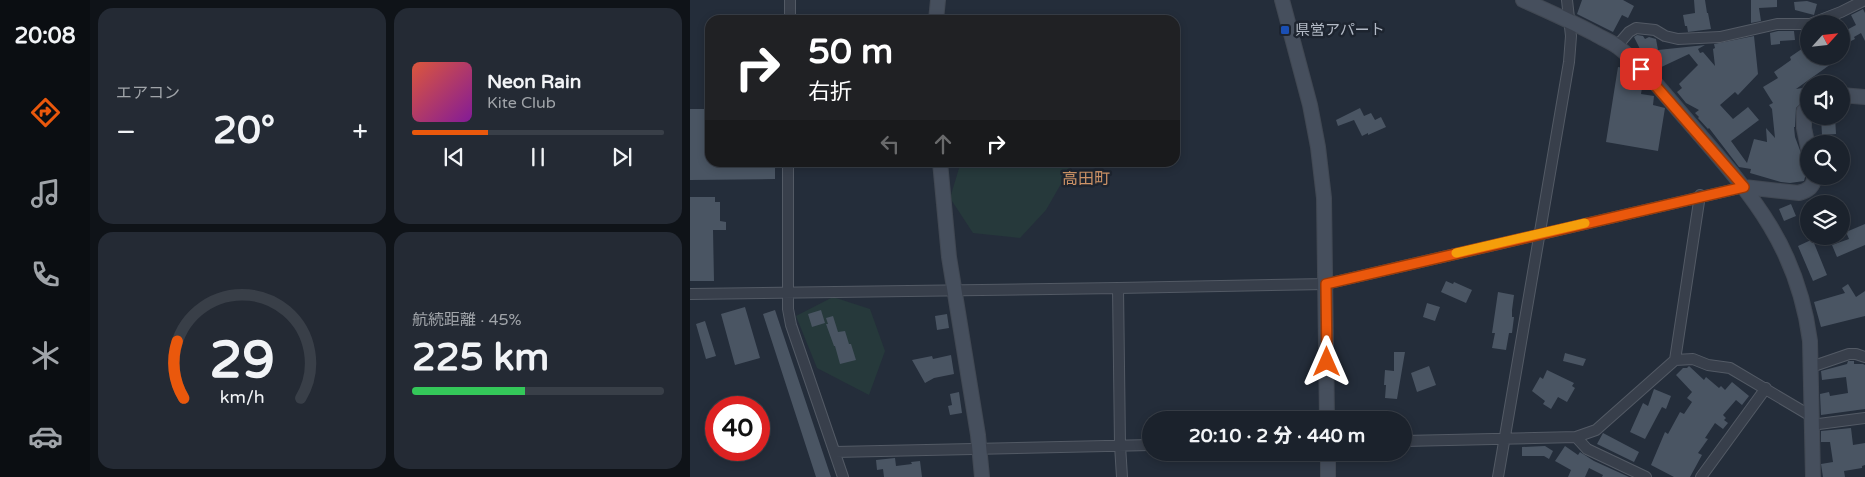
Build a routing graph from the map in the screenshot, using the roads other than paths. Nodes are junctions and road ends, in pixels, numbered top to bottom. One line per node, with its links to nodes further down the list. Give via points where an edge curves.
1 (790, 0): 7 (street)
2 (938, 0): 8 (street)
3 (1282, 0): 19 (street, via 1318,147 1324,198)
4 (1523, 0): 9 (street)
5 (1567, 0): 9 (street)
6 (1864, 0): 10 (street, via 1810,24 1777,24 1720,37 1678,39 1655,30 1636,28)
7 (790, 15)
8 (936, 15)
9 (1570, 21): 10 (street); 18 (street, via 1569,62)
10 (1617, 46): 16 (street, via 1654,83)
11 (1850, 95): 12 (street)
12 (1865, 97)
13 (788, 167): 22 (street)
14 (941, 167): 21 (street)
15 (1813, 185): 16 (street, via 1799,193)
16 (1744, 187): 17 (street); 26 (street, via 1761,208 1797,280 1807,319)
17 (1700, 196): 18 (street); 25 (street)
18 (1540, 234): 19 (street); 32 (street)
19 (1326, 284): 20 (street); 28 (street)
20 (1118, 288): 21 (street); 34 (street)
21 (953, 289): 22 (street); 36 (street)
22 (788, 292): 23 (street); 37 (street, via 791,326)
23 (690, 294)
24 (1865, 357): 26 (street, via 1849,354)
25 (1675, 360): 27 (street, via 1693,359 1730,368); 31 (street, via 1596,430)
26 (1811, 367): 30 (street)
27 (1766, 388): 30 (street); 45 (street)
28 (1327, 411)
29 (1865, 418): 30 (street)
30 (1811, 420): 46 (street)
31 (1576, 437): 32 (street); 44 (street, via 1587,449)
32 (1505, 438): 33 (street); 43 (street)
33 (1412, 441)
34 (1120, 445): 35 (street); 36 (street); 41 (street)
35 (1142, 445)
36 (979, 449): 37 (street); 40 (street)
37 (835, 452): 39 (street)
38 (1328, 461): 42 (street)
39 (843, 477)
40 (982, 477)
41 (1122, 477)
42 (1328, 477)
43 (1498, 477)
44 (1646, 477)
45 (1701, 477)
46 (1813, 477)

